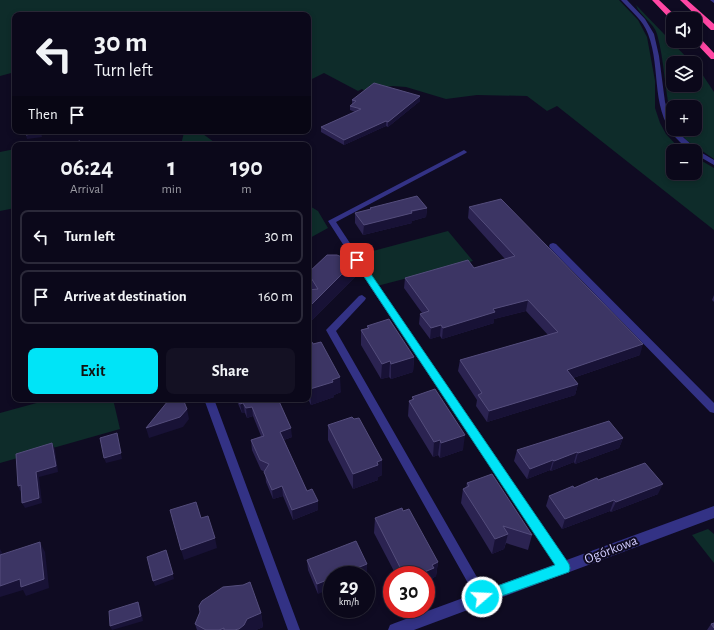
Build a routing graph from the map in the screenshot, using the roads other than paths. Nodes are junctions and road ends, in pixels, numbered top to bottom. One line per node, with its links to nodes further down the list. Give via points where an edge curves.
1 (624, 0): 8 (lane, via 640,17 650,33 669,123)
2 (656, 0): 4 (highway)
3 (683, 0): 5 (highway)
4 (668, 12)
5 (714, 28)
6 (702, 45): 7 (highway)
7 (714, 57)
8 (687, 144)
9 (464, 152): 17 (lane, via 332,221)
10 (702, 155): 11 (street)
11 (714, 163)
12 (554, 246): 15 (lane)
13 (362, 298): 18 (lane, via 331,330)
14 (210, 402): 19 (lane)
15 (714, 409)
16 (714, 512): 17 (street, Ogórkowa)
17 (564, 568): 18 (street, Ogórkowa)
18 (482, 597): 20 (street, Ogórkowa)
19 (294, 630)
20 (395, 630)

